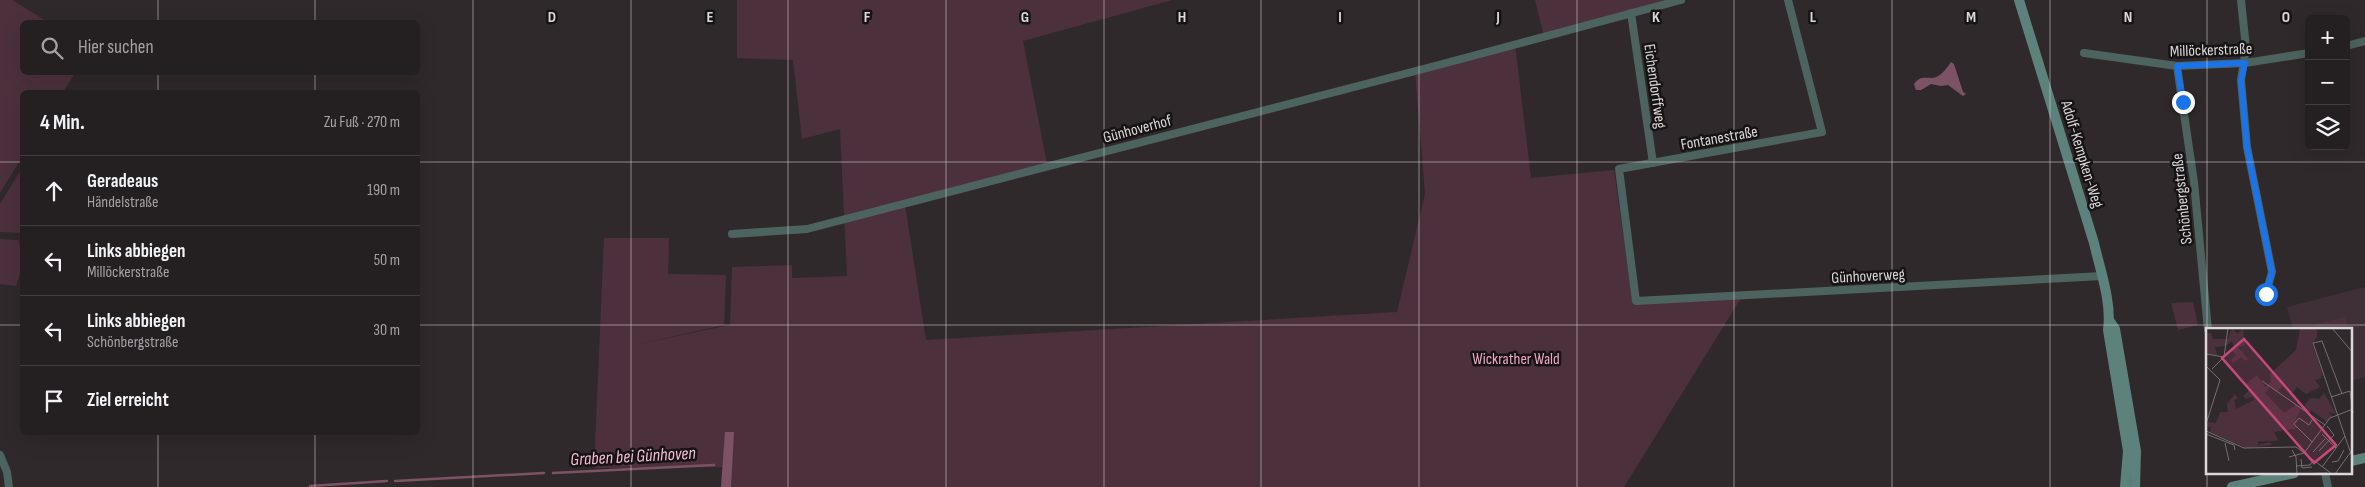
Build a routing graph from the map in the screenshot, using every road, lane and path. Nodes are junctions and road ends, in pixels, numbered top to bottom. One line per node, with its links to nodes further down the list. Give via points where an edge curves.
1 (1681, 0): 5 (street, Günhoverhof)
2 (1788, 0): 12 (street, Fontanestraße, via 1822,132)
3 (2019, 0): 14 (main road, Adolf-Kempken-Weg)
4 (2241, 0): 10 (street)
5 (1631, 13): 12 (street, Eichendorffweg); 13 (street, Günhoverhof, via 806,229)
6 (2365, 41): 7 (street)
7 (2350, 45)
8 (2084, 53): 11 (street, Millöckerstraße)
9 (2305, 54): 10 (street, Millöckerstraße)
10 (2245, 63): 11 (street, Millöckerstraße); 15 (street, via 2241,80 2247,147 2272,272)
11 (2177, 66): 18 (street, Schönbergstraße, via 2194,182)
12 (1653, 163): 16 (street, Fontanestraße, via 1618,169)
13 (732, 234)
14 (2102, 276): 16 (street, Günhoverweg); 17 (main road, Adolf-Kempken-Weg)
15 (2266, 294)
16 (1636, 301)
17 (2109, 320): 25 (main road, Adolf-Kempken-Weg, via 2128,451); 26 (main road, Adolf-Kempken-Weg, via 2115,329 2136,451)
18 (2208, 328)
19 (0, 456): 24 (street)
20 (2365, 458): 21 (main road)
21 (2352, 461)
22 (2290, 474): 27 (main road)
23 (2325, 474): 28 (street)
24 (10, 487)
25 (2124, 487)
26 (2135, 487)
27 (2232, 487)
28 (2328, 487)

